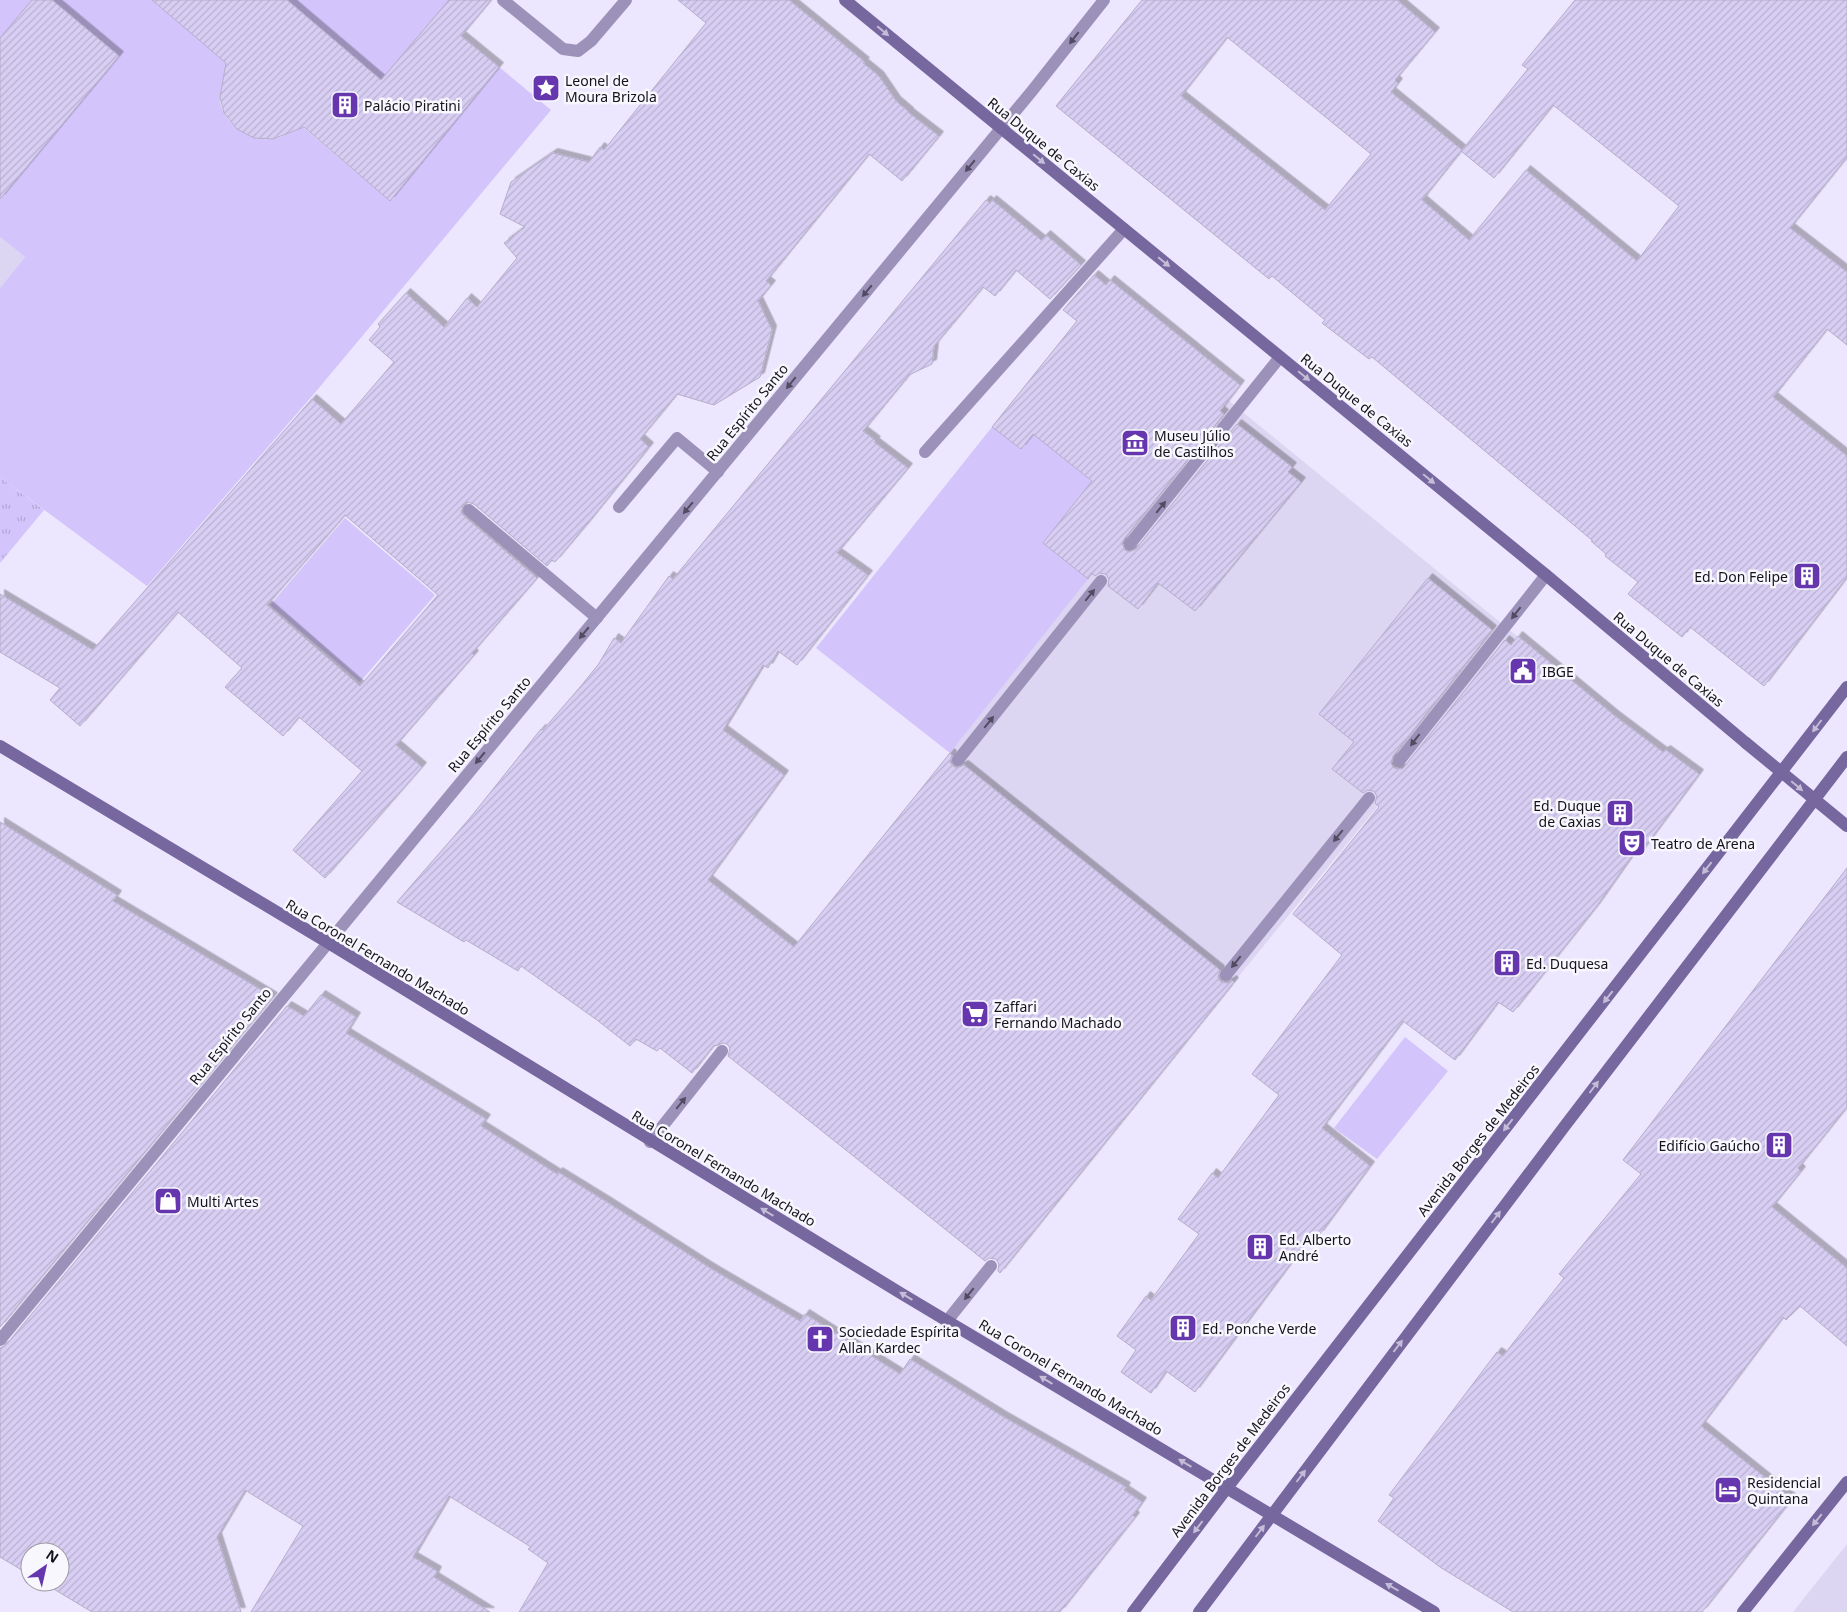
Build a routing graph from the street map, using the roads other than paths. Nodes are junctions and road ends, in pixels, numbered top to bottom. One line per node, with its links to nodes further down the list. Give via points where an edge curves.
1 (503, 0): 2 (street, via 563,48 578,51 591,41)
2 (626, 0)
3 (845, 0): 5 (street, Rua Duque de Caxias, one-way to 5)
4 (1104, 0): 5 (street, Rua Espírito Santo, one-way to 5)
5 (1001, 128): 6 (street, Rua Duque de Caxias, one-way to 6); 9 (street, Rua Espírito Santo, one-way to 9)
6 (1124, 229): 7 (street, Rua Duque de Caxias, one-way to 7); 8 (street)
7 (1280, 357): 12 (street, one-way to 7); 13 (street, Rua Duque de Caxias, one-way to 13)
8 (925, 452)
9 (718, 472): 10 (street, via 676,438); 15 (street, Rua Espírito Santo, one-way to 15)
10 (619, 507)
11 (469, 510): 15 (street)
12 (1130, 544)
13 (1546, 575): 20 (street, one-way to 20); 22 (street, Rua Duque de Caxias, one-way to 22, bridge)
14 (1101, 581): 19 (street, one-way to 14)
15 (598, 618): 23 (street, Rua Espírito Santo, one-way to 23)
16 (1847, 687): 31 (street, Avenida Borges de Medeiros, one-way to 31)
17 (0, 746): 23 (street, Rua Coronel Fernando Machado)
18 (1847, 757): 32 (street, one-way to 18)
19 (958, 760)
20 (1399, 761)
21 (1369, 798): 24 (street, one-way to 24)
22 (1847, 826)
23 (327, 942): 26 (street, Rua Coronel Fernando Machado); 29 (street, Rua Espírito Santo)
24 (1226, 975)
25 (722, 1052): 26 (street, one-way to 25)
26 (650, 1142): 28 (street, Rua Coronel Fernando Machado, one-way to 26)
27 (991, 1266): 28 (street, one-way to 28)
28 (947, 1321): 31 (street, Rua Coronel Fernando Machado, one-way to 28)
29 (0, 1340)
30 (1847, 1482): 36 (street, one-way to 36)
31 (1227, 1488): 32 (street, Rua Coronel Fernando Machado); 33 (street, Avenida Borges de Medeiros, one-way to 33)
32 (1272, 1515): 34 (street, one-way to 32); 35 (street, Rua Coronel Fernando Machado, one-way to 32)
33 (1134, 1612)
34 (1199, 1612)
35 (1434, 1612)
36 (1743, 1612)

